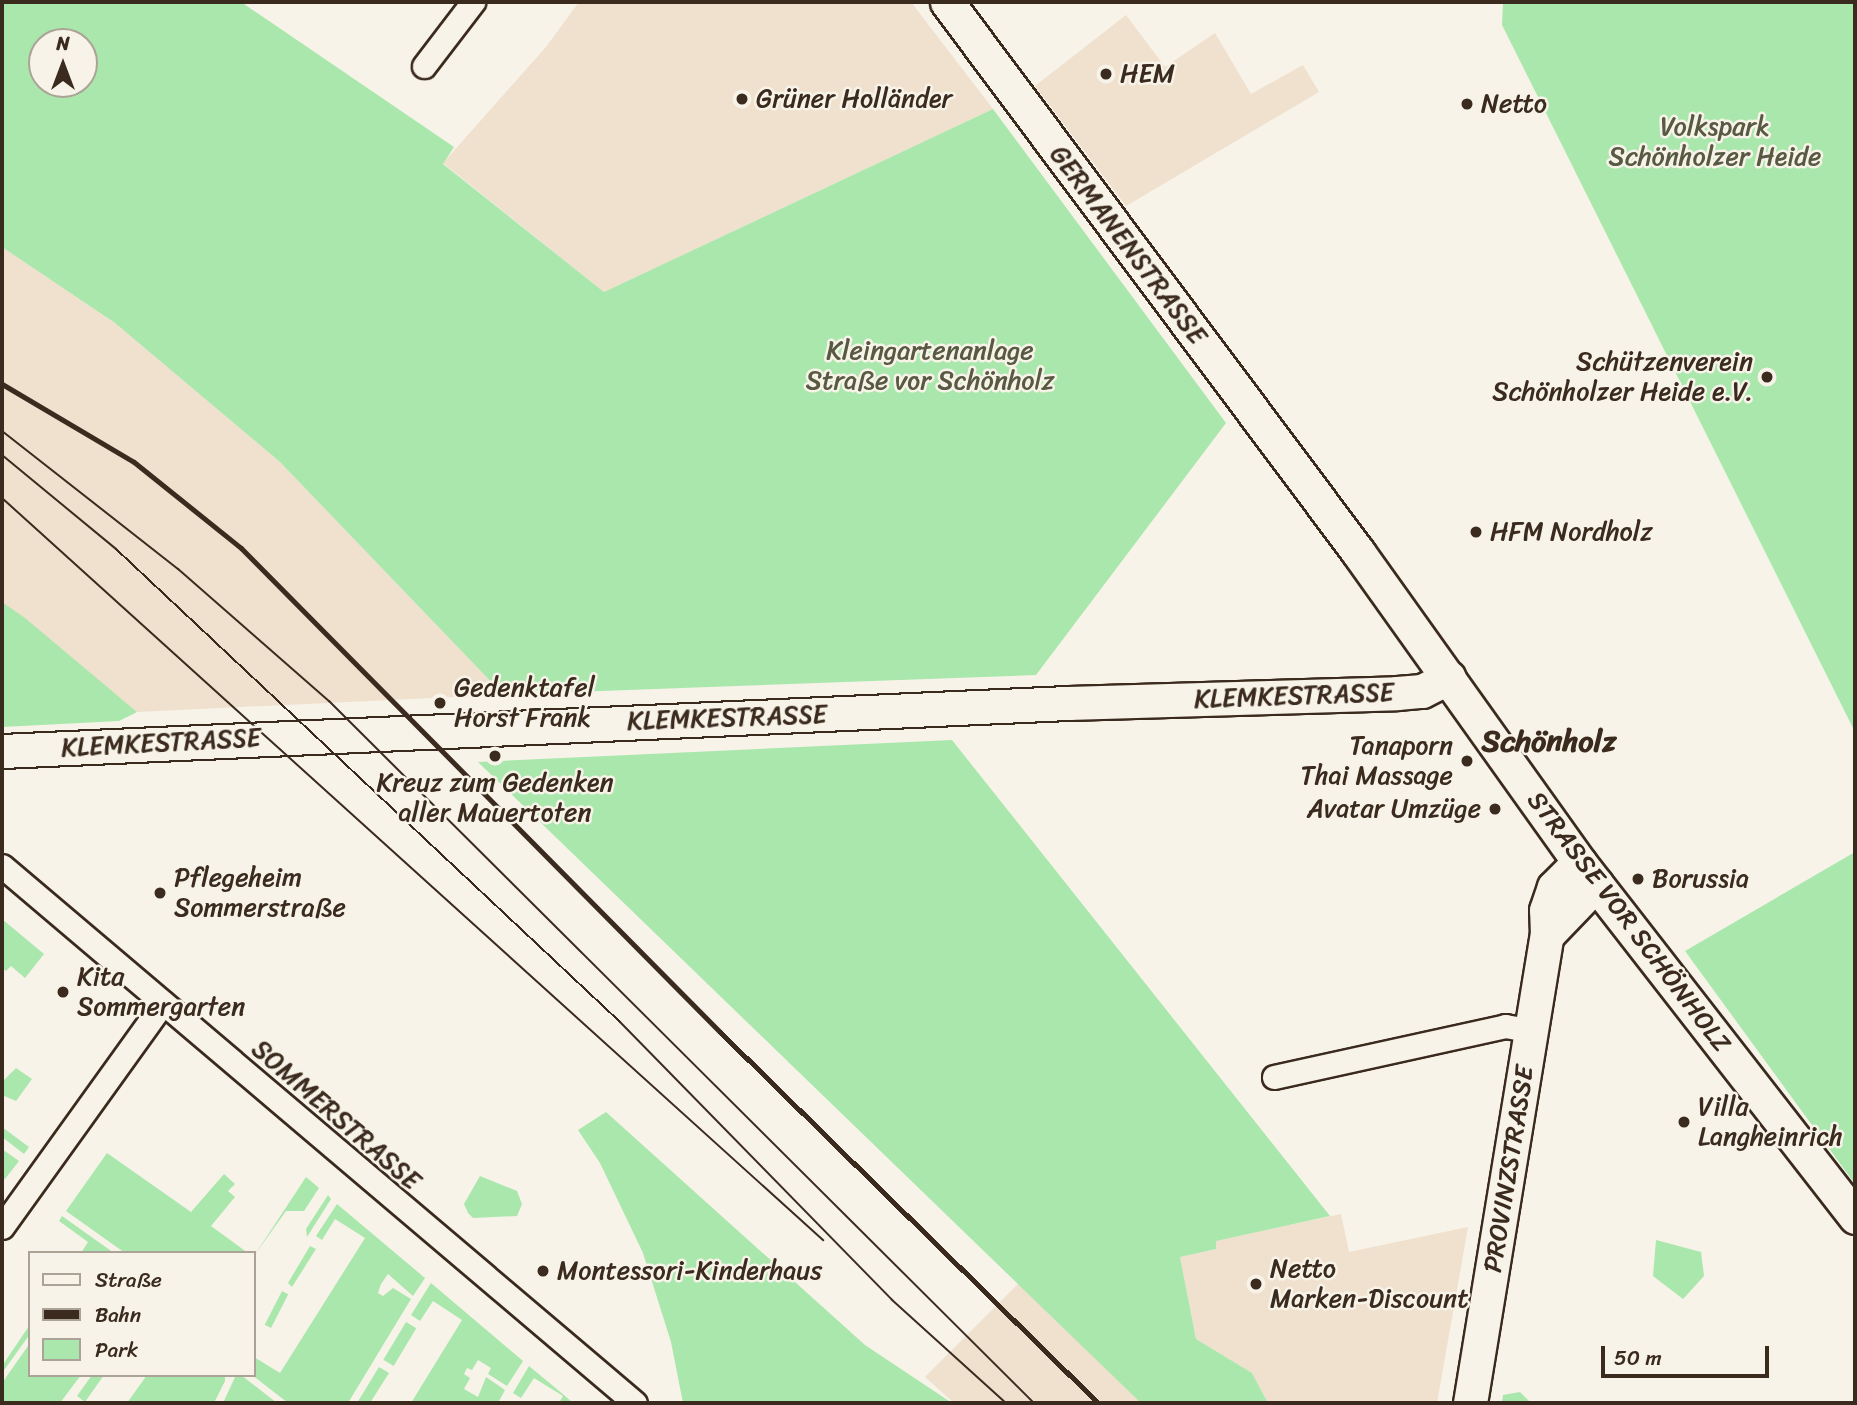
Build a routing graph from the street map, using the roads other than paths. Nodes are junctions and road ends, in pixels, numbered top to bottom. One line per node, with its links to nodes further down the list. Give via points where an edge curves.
1 (473, 2): 3 (street)
2 (947, 2): 4 (main road, GERMANENSTRASSE)
3 (424, 66)
4 (1310, 488): 5 (main road, STRASSE VOR SCHÖNHOLZ)
5 (1449, 677): 6 (main road, KLEMKESTRASSE, via 1422,691 1397,693); 8 (main road, STRASSE VOR SCHÖNHOLZ)
6 (2, 751)
7 (2, 866): 9 (street, SOMMERSTRASSE)
8 (1588, 873): 10 (main road, PROVINZSTRASSE, via 1554,887 1546,910 1547,935); 12 (main road, STRASSE VOR SCHÖNHOLZ)
9 (163, 1003): 13 (street); 14 (street, SOMMERSTRASSE)
10 (1532, 1031): 11 (street, via 1505,1026); 15 (main road, PROVINZSTRASSE)
11 (1273, 1077)
12 (1855, 1217)
13 (2, 1227)
14 (635, 1403)
15 (1470, 1403)

